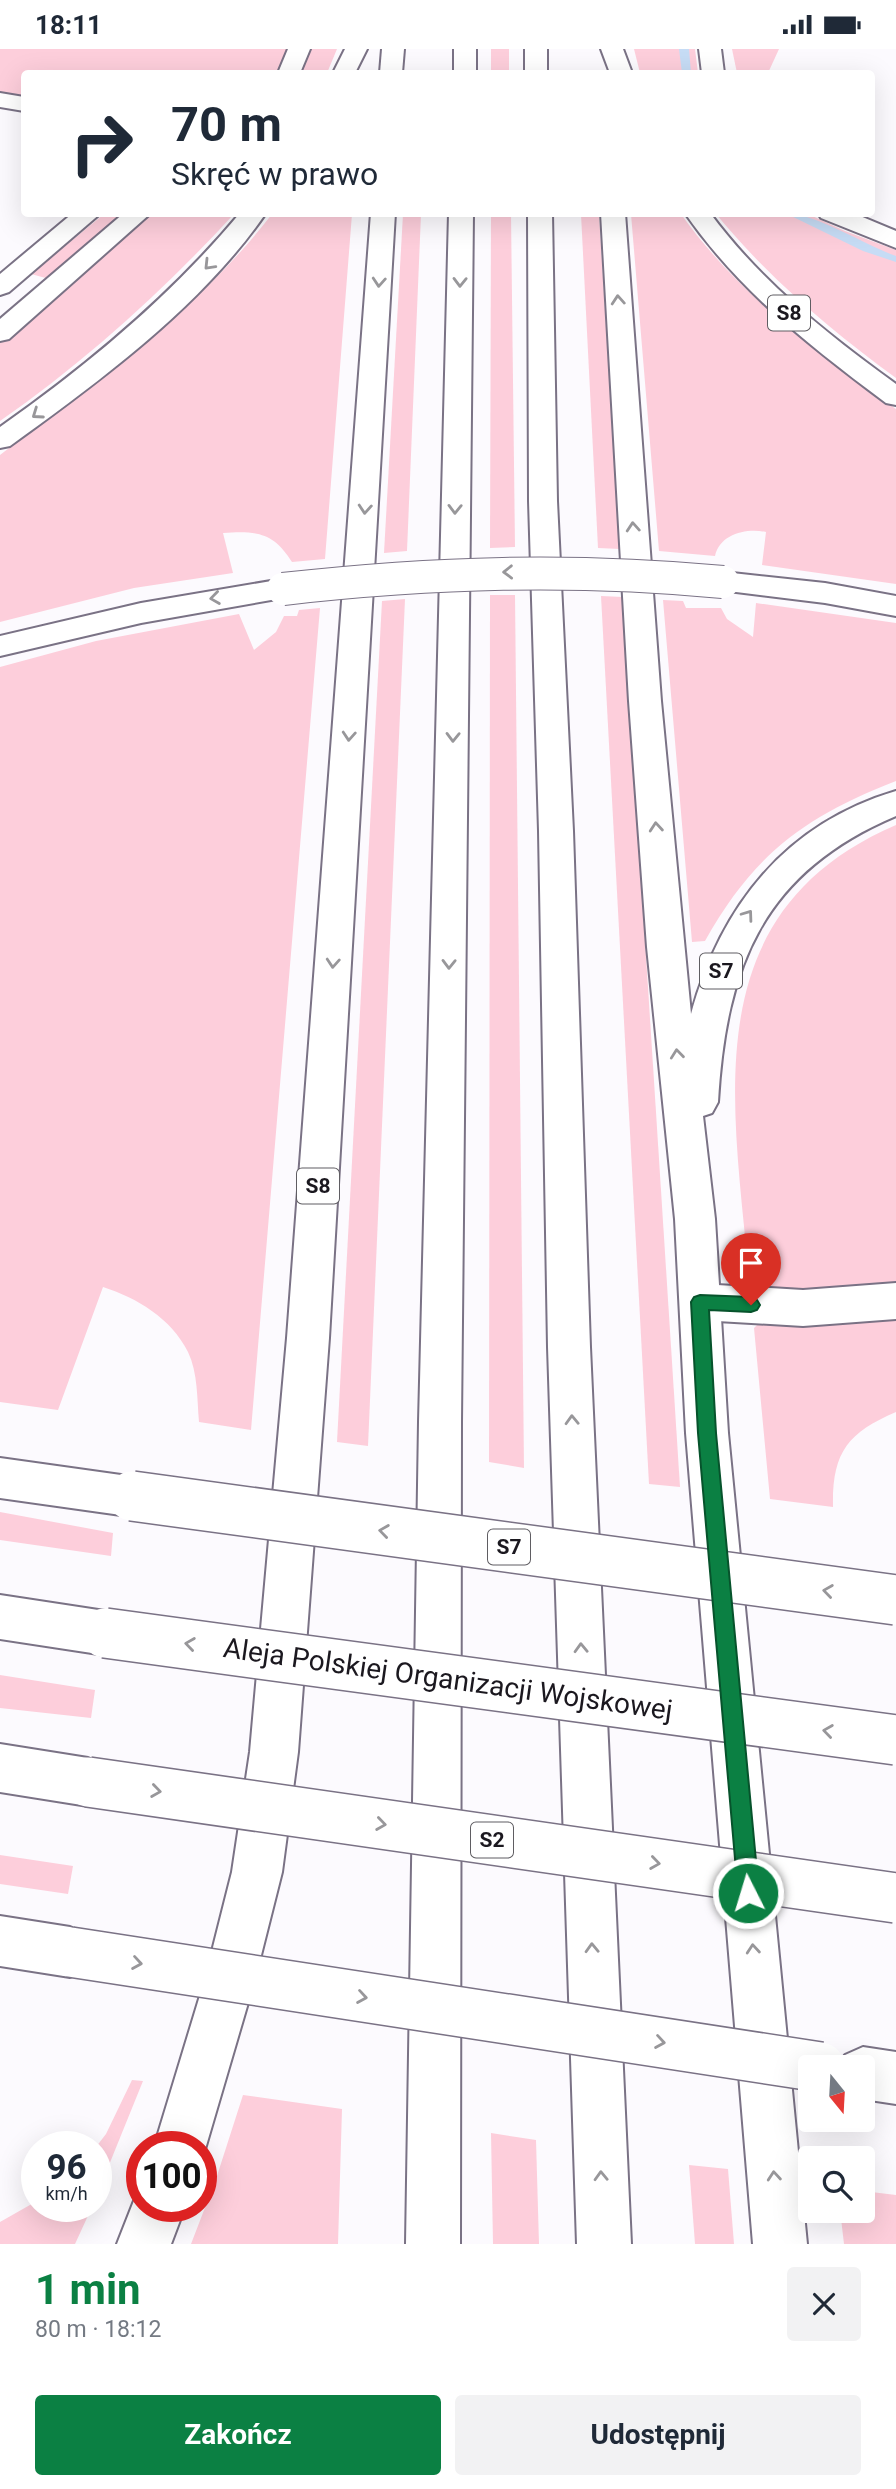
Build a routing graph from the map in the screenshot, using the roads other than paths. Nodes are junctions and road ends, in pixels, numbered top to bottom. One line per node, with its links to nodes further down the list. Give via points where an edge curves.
1 (299, 49): 9 (main road)
2 (356, 49): 10 (main road)
3 (393, 49): 11 (main road)
4 (465, 49): 12 (main road)
5 (536, 49): 13 (main road)
6 (606, 49): 14 (main road)
7 (612, 49): 15 (main road)
8 (710, 49): 16 (main road)
9 (290, 70)
10 (346, 70)
11 (391, 70)
12 (465, 70)
13 (537, 70)
14 (606, 70)
15 (620, 70)
16 (713, 70)
17 (0, 100): 18 (main road)
18 (21, 104)
19 (84, 217): 29 (main road)
20 (134, 217): 30 (main road)
21 (251, 217): 33 (main road, one-way to 33, via 212,262 124,347)
22 (383, 217): 50 (main road, S8, one-way to 50, via 308,1338 274,1752 257,1872)
23 (461, 217): 53 (main road, one-way to 53, via 440,1409)
24 (540, 217): 54 (main road, one-way to 24, via 542,501)
25 (613, 217): 37 (main road, one-way to 25, via 645,701)
26 (699, 217): 32 (main road, S8, via 781,306)
27 (840, 217): 28 (main road)
28 (896, 240)
29 (3, 281): 30 (main road)
30 (49, 290): 31 (main road)
31 (0, 333)
32 (896, 397)
33 (0, 440)
34 (896, 606): 35 (main road, one-way to 35, bridge, via 825,593 581,572 424,575 193,601)
35 (0, 646)
36 (896, 803): 37 (main road, S7, one-way to 36, via 706,1022 717,979 739,927 769,886 811,848 848,824)
37 (695, 1219): 39 (main road, S7)
38 (896, 1301): 39 (main road, via 803,1308)
39 (700, 1302): 55 (main road, S7, one-way to 39, via 707,1433)
40 (0, 1478): 41 (main road, S7, one-way to 40, bridge)
41 (896, 1600)
42 (0, 1617): 43 (main road, Aleja Polskiej Organizacji Wojskowej, one-way to 42, bridge)
43 (896, 1740)
44 (0, 1768): 45 (main road, S2, one-way to 45, bridge)
45 (896, 1898)
46 (0, 1941): 47 (main road, one-way to 47, bridge)
47 (798, 2064)
48 (875, 2075): 49 (main road)
49 (896, 2078)
50 (185, 2131)
51 (152, 2222): 52 (main road)
52 (144, 2244)
53 (433, 2244)
54 (604, 2244)
55 (780, 2244)

